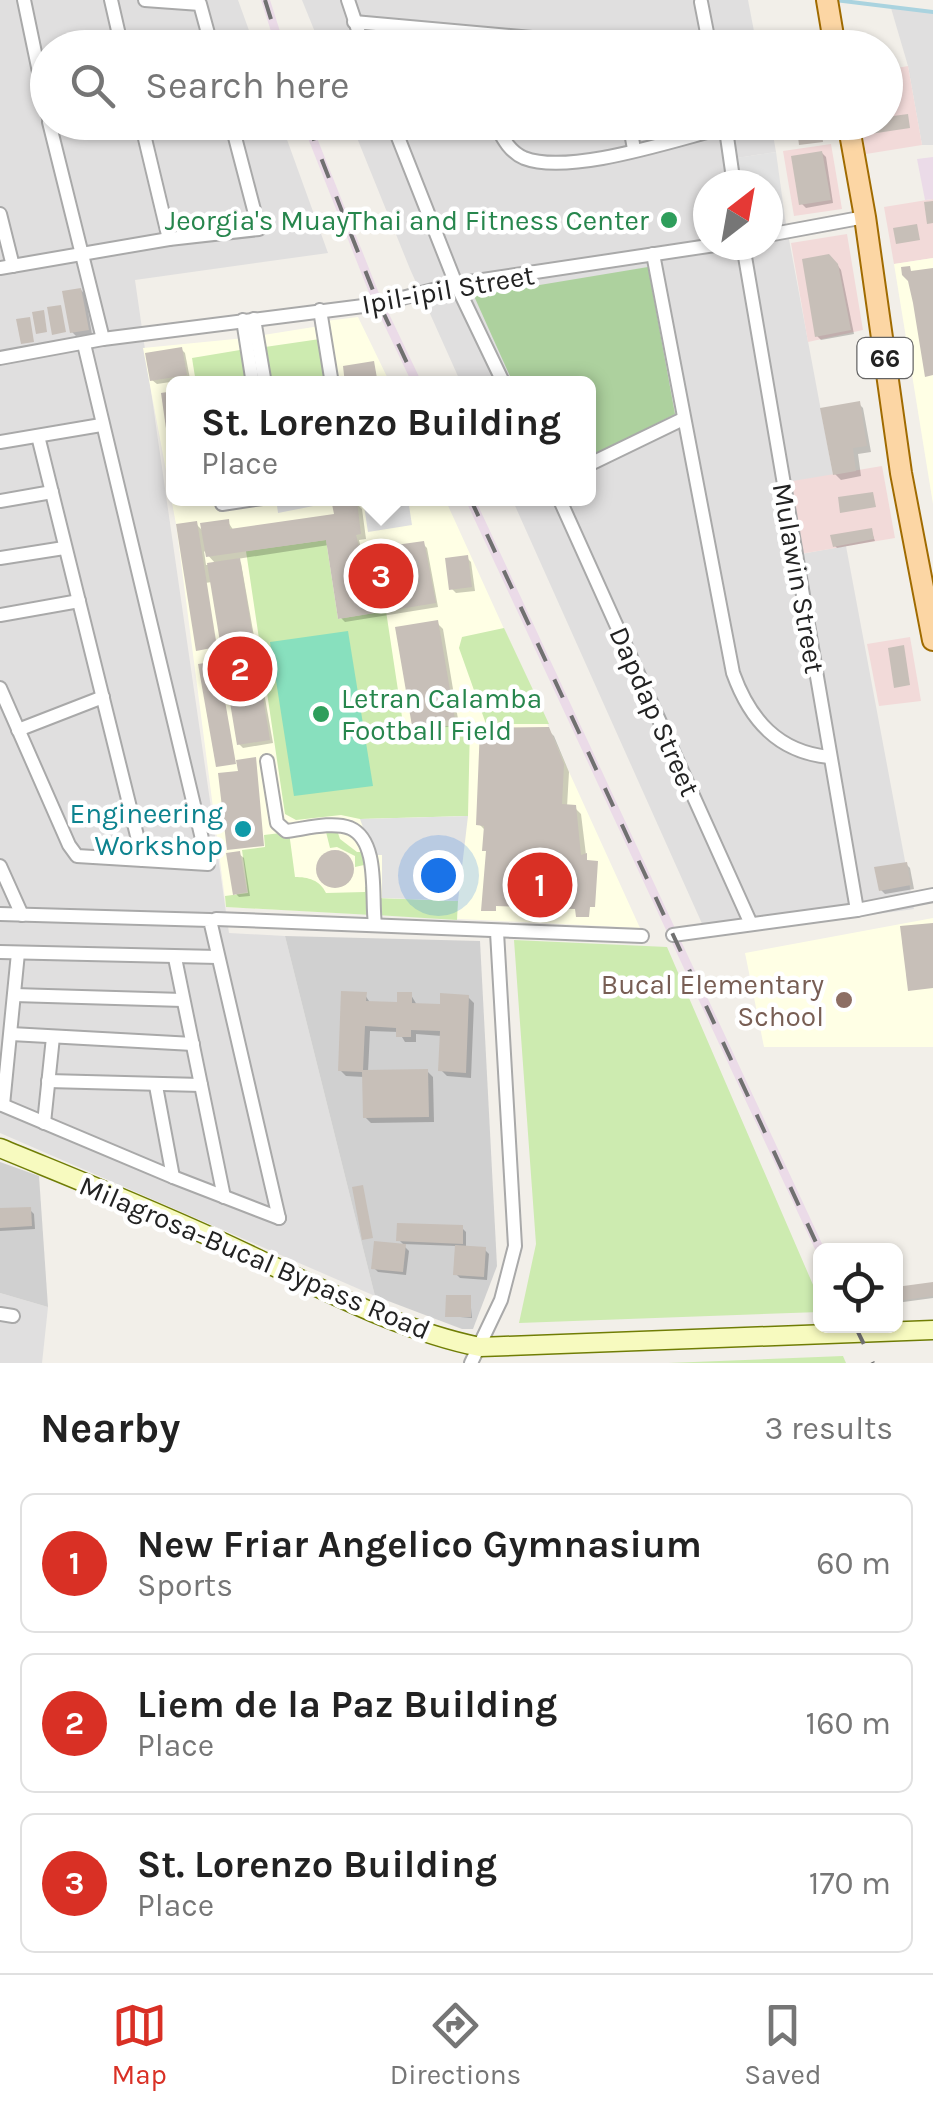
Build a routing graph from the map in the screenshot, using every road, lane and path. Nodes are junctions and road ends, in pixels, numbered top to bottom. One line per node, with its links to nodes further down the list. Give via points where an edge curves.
1 (24, 0): 8 (street)
2 (110, 0): 9 (street)
3 (145, 0): 10 (street, via 200,4)
4 (348, 0): 7 (street)
5 (701, 2): 13 (street)
6 (828, 5): 14 (main road)
7 (354, 22): 11 (street); 12 (street)
8 (30, 30)
9 (118, 30)
10 (207, 30)
11 (357, 30)
12 (439, 30)
13 (706, 30)
14 (831, 30)
15 (53, 140): 32 (street)
16 (145, 140): 29 (street)
17 (236, 140): 29 (street, via 259,228)
18 (399, 140): 35 (street)
19 (504, 140): 24 (street, via 524,158 553,164)
20 (632, 140): 24 (street)
21 (668, 140): 24 (street)
22 (727, 140): 25 (street)
23 (851, 140): 27 (main road, 66)
24 (634, 149)
25 (732, 170)
26 (0, 214): 34 (street)
27 (866, 217): 28 (street); 55 (main road, 66, via 901,474)
28 (783, 232)
29 (169, 239): 32 (street)
30 (693, 248): 31 (street, Ipil-ipil Street)
31 (653, 254): 35 (street, Ipil-ipil Street); 45 (street)
32 (82, 255): 34 (street); 38 (street)
33 (746, 260): 62 (street, Mulawin Street)
34 (7, 267)
35 (456, 284): 36 (street, Ipil-ipil Street, via 379,304); 44 (street)
36 (320, 310): 37 (street, Ipil-ipil Street); 43 (street)
37 (249, 319): 38 (street, Ipil-ipil Street); 41 (street); 42 (street)
38 (102, 339): 39 (street, Ipil-ipil Street)
39 (84, 344): 40 (street, Ipil-ipil Street); 46 (street)
40 (0, 358)
41 (253, 376)
42 (263, 376)
43 (331, 376)
44 (500, 376)
45 (683, 419): 49 (street); 62 (street, via 742,699 782,742 804,755)
46 (101, 425): 47 (street); 64 (street, via 208,864)
47 (38, 436): 48 (street); 50 (street)
48 (0, 442)
49 (596, 462)
50 (52, 492): 51 (street); 53 (street)
51 (0, 501)
52 (564, 506): 72 (street, Dapdap Street)
53 (64, 548): 54 (street); 56 (street)
54 (0, 558)
55 (929, 593): 58 (main road, 66)
56 (79, 601): 57 (street); 60 (street)
57 (0, 615)
58 (933, 640)
59 (0, 688): 61 (street)
60 (103, 697): 61 (street); 64 (street)
61 (18, 730): 64 (street, via 78,856)
62 (829, 757): 67 (street, Mulawin Street)
63 (267, 762): 71 (street, via 278,823 286,831 337,826 360,835 371,854)
64 (143, 860)
65 (0, 866): 69 (street)
66 (933, 895): 67 (street)
67 (857, 910): 72 (street)
68 (0, 914): 69 (street)
69 (22, 915): 78 (street, via 210,920)
70 (216, 919): 71 (street)
71 (375, 924): 73 (street)
72 (751, 924): 74 (street)
73 (497, 932): 75 (street); 94 (street, via 515,1246 501,1300)
74 (674, 935)
75 (642, 936)
76 (0, 952): 77 (street)
77 (18, 953): 79 (street); 80 (street)
78 (218, 957): 79 (street); 92 (street, via 280,1218)
79 (174, 958): 81 (street)
80 (14, 994): 81 (street); 82 (street)
81 (183, 1000): 84 (street)
82 (11, 1034): 83 (street); 88 (street)
83 (52, 1037): 84 (street); 85 (street)
84 (193, 1044): 87 (street)
85 (48, 1081): 86 (street); 89 (street)
86 (156, 1086): 87 (street); 91 (street)
87 (201, 1086): 92 (street)
88 (1, 1104): 89 (street)
89 (44, 1123): 91 (street)
90 (0, 1148): 94 (main road, Milagrosa-Bucal Bypass Road)
91 (172, 1177): 92 (street)
92 (224, 1197)
93 (933, 1330): 94 (main road, Milagrosa-Bucal Bypass Road)
94 (475, 1355)

